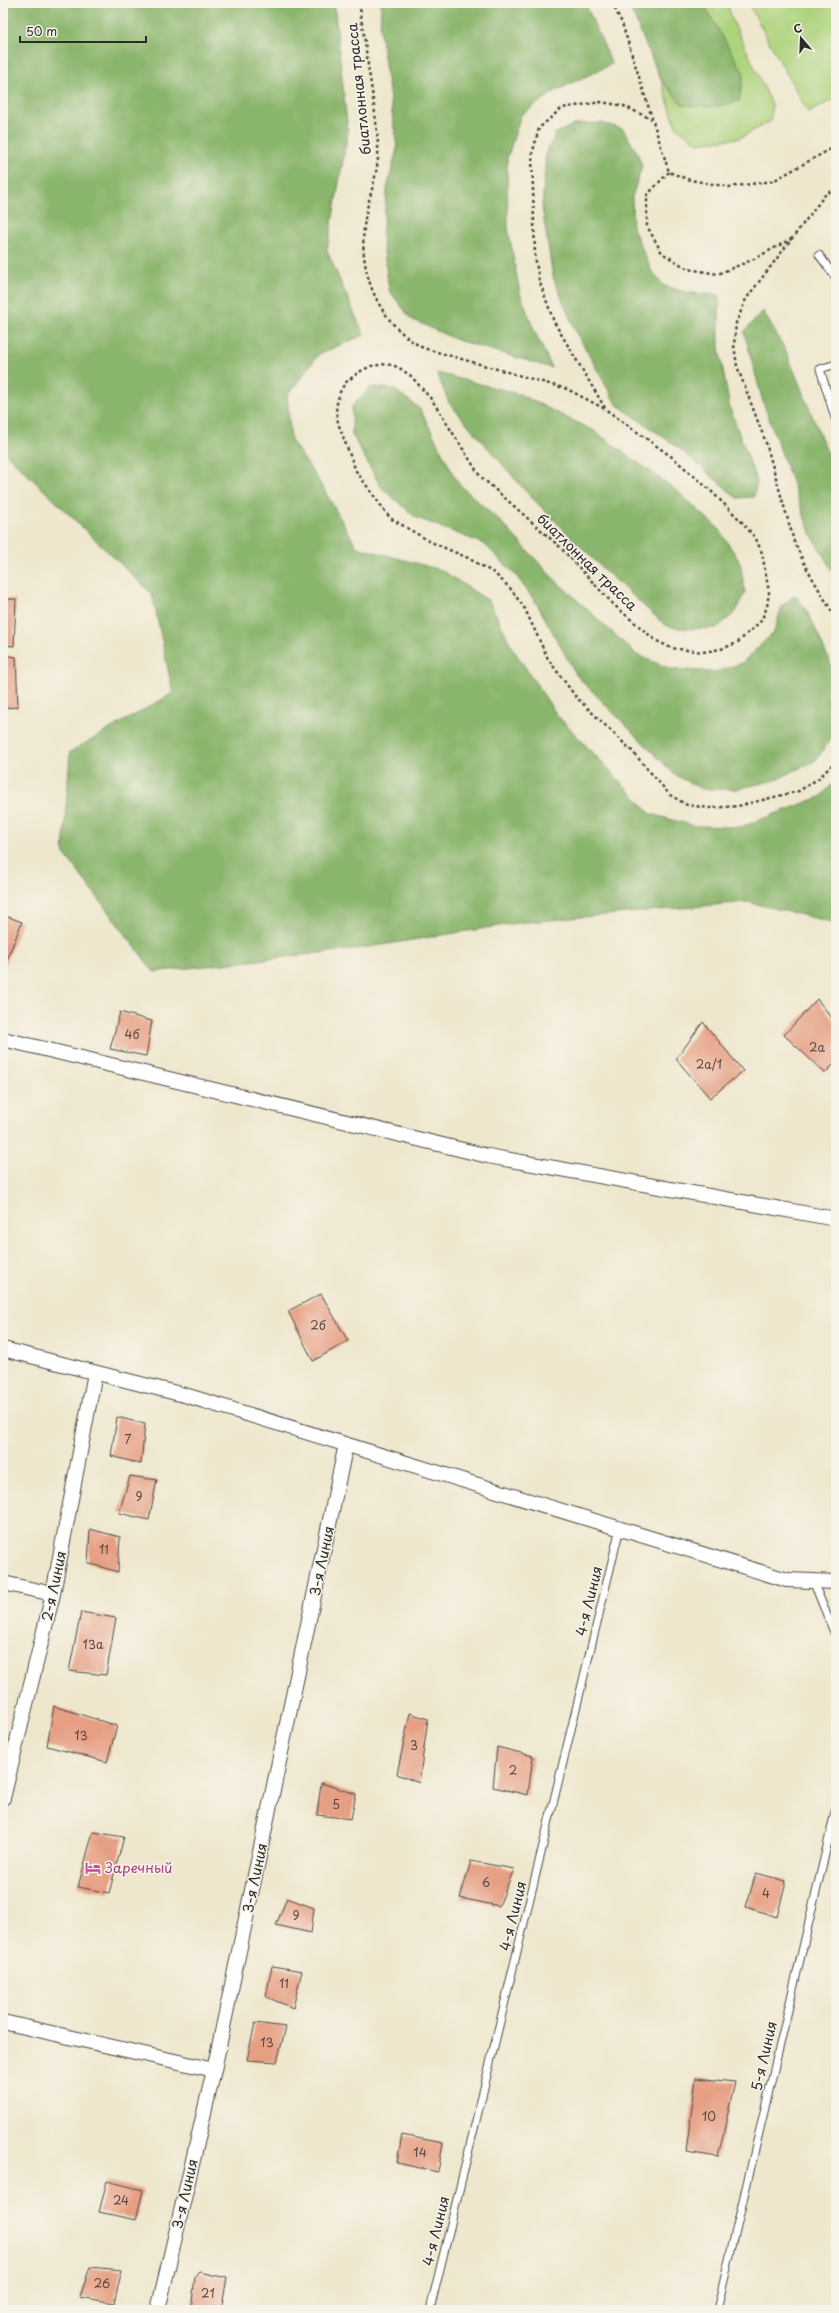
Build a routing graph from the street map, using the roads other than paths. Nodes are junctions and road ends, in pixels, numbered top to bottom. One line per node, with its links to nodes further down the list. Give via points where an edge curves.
1 (819, 255): 2 (lane)
2 (836, 278)
3 (836, 364): 4 (lane, via 820,369)
4 (836, 421)
5 (3, 1039): 6 (street, via 488,1156)
6 (836, 1220)
7 (3, 1349): 8 (street)
8 (95, 1372): 9 (street, via 188,1396); 14 (street, 2-я Линия)
9 (346, 1444): 10 (street); 19 (street, 3-я Линия)
10 (620, 1528): 11 (street, via 787,1580); 21 (lane, 4-я Линия)
11 (813, 1581): 12 (street); 15 (lane)
12 (836, 1582)
13 (3, 1583): 14 (street)
14 (53, 1594): 16 (street, 2-я Линия)
15 (836, 1637)
16 (3, 1798)
17 (836, 1808): 22 (lane, 5-я Линия)
18 (3, 2022): 19 (street)
19 (214, 2070): 20 (street, 3-я Линия)
20 (158, 2310)
21 (430, 2310)
22 (717, 2310)

